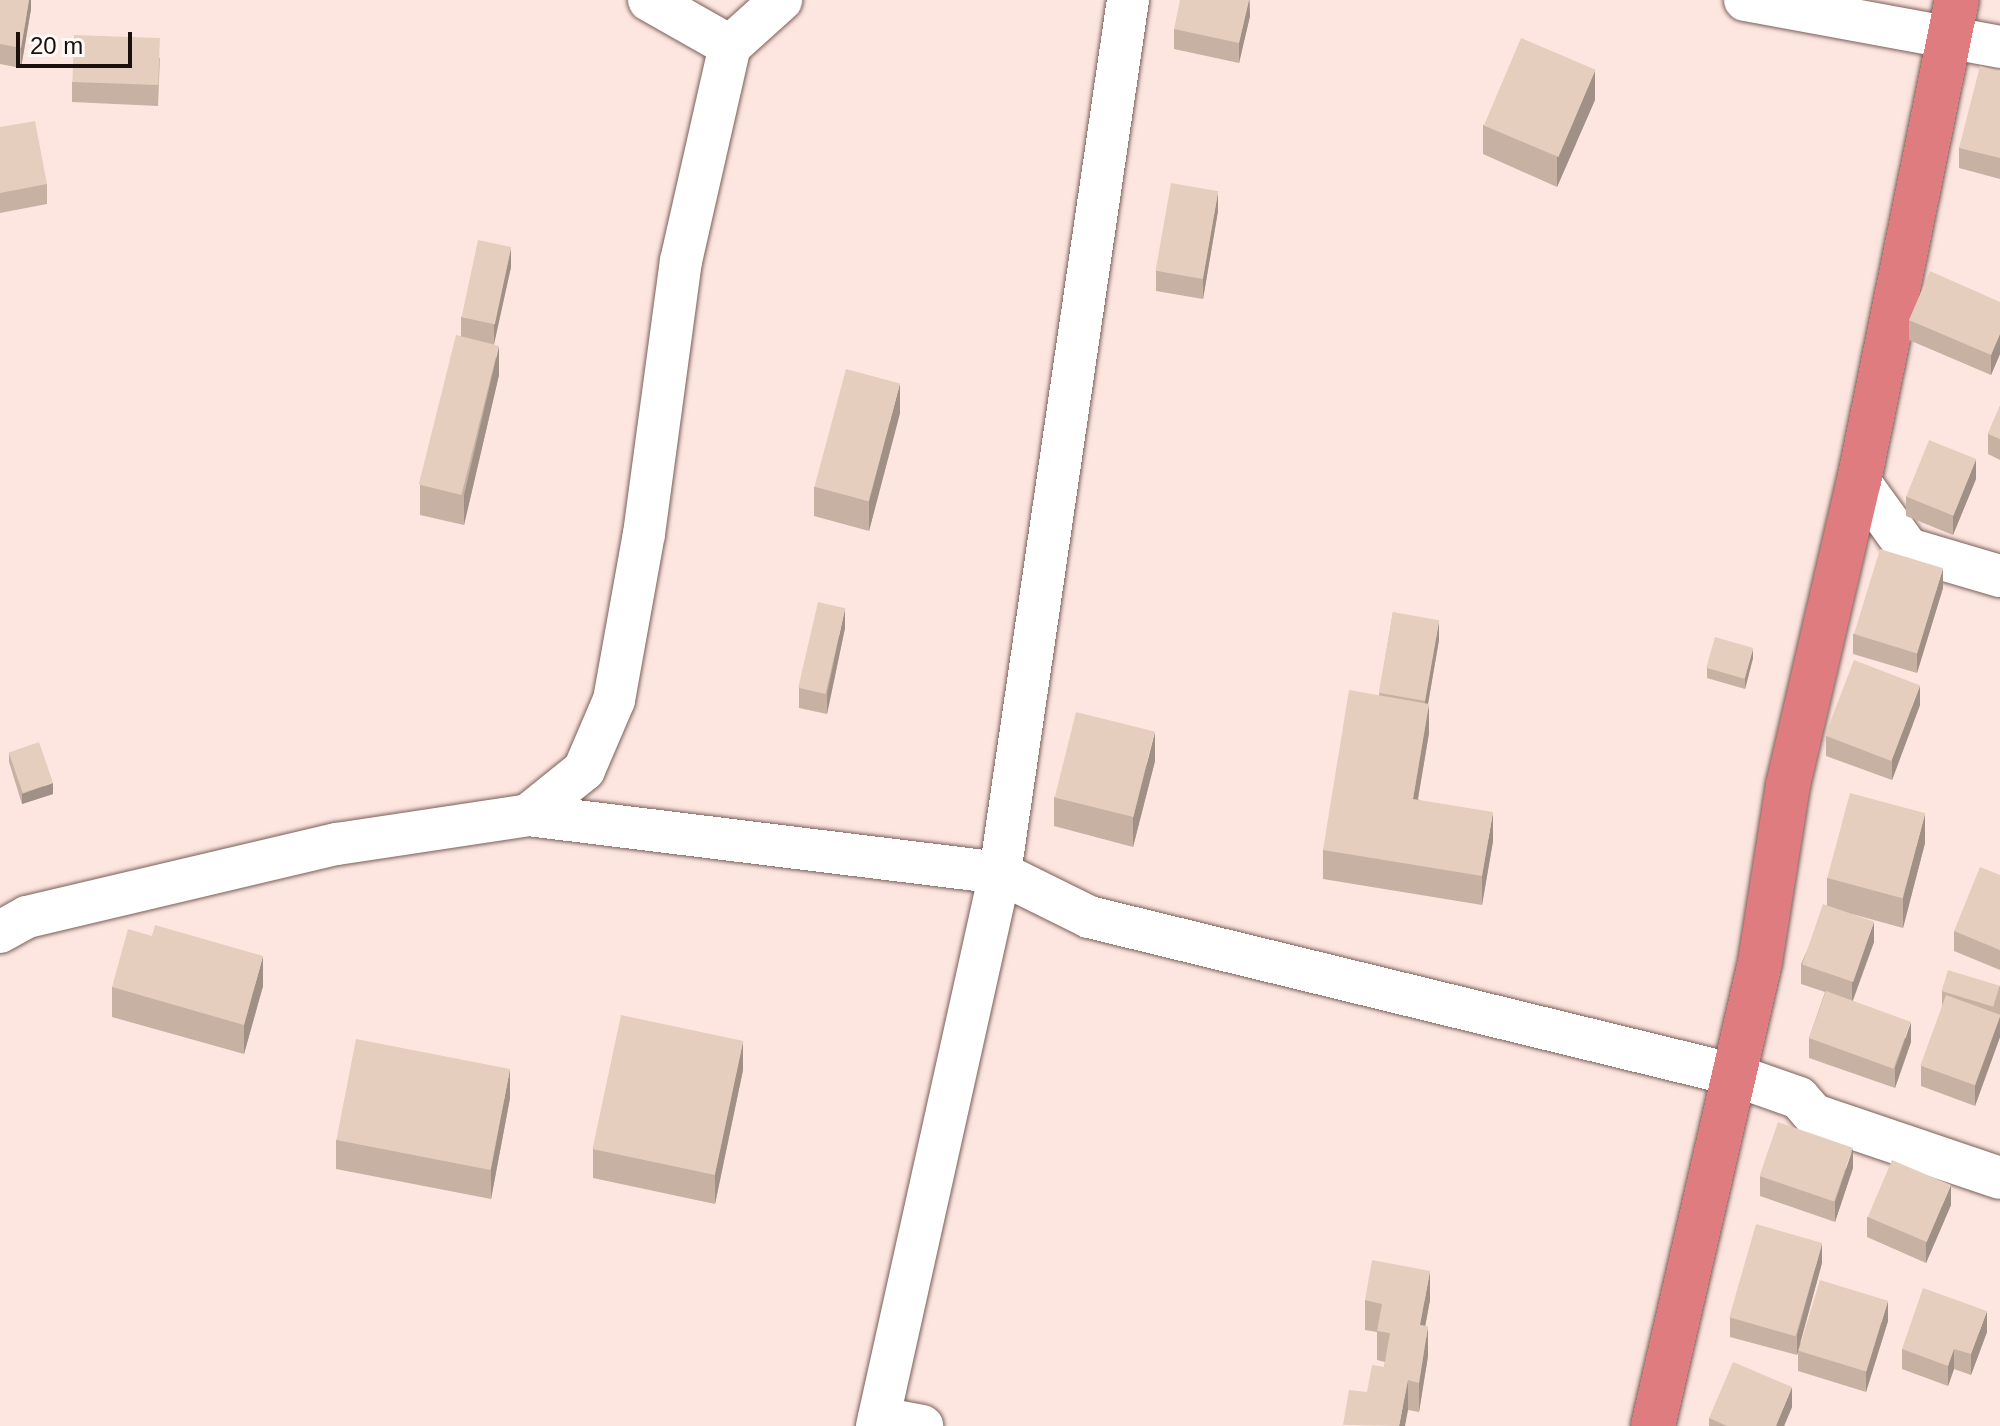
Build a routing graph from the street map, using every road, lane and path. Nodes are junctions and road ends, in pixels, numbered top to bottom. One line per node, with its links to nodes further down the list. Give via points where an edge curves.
1 (649, 0): 7 (street)
2 (718, 0): 7 (street)
3 (781, 0): 7 (street)
4 (1128, 0): 12 (street)
5 (1745, 0): 6 (street)
6 (1952, 20): 8 (street); 9 (highway)
7 (730, 46): 11 (street, via 681,261 644,534 614,700 584,770)
8 (2000, 47)
9 (1859, 481): 10 (street, via 1908,549); 14 (highway, via 1788,785 1760,962)
10 (2000, 576)
11 (528, 815): 12 (street); 13 (street, via 337,844 27,917)
12 (1000, 873): 14 (street, via 1089,917); 16 (street)
13 (0, 932)
14 (1731, 1074): 15 (street, via 1799,1098 1814,1115); 18 (highway)
15 (2000, 1178)
16 (878, 1422): 17 (street)
17 (922, 1426)
18 (1653, 1426)

